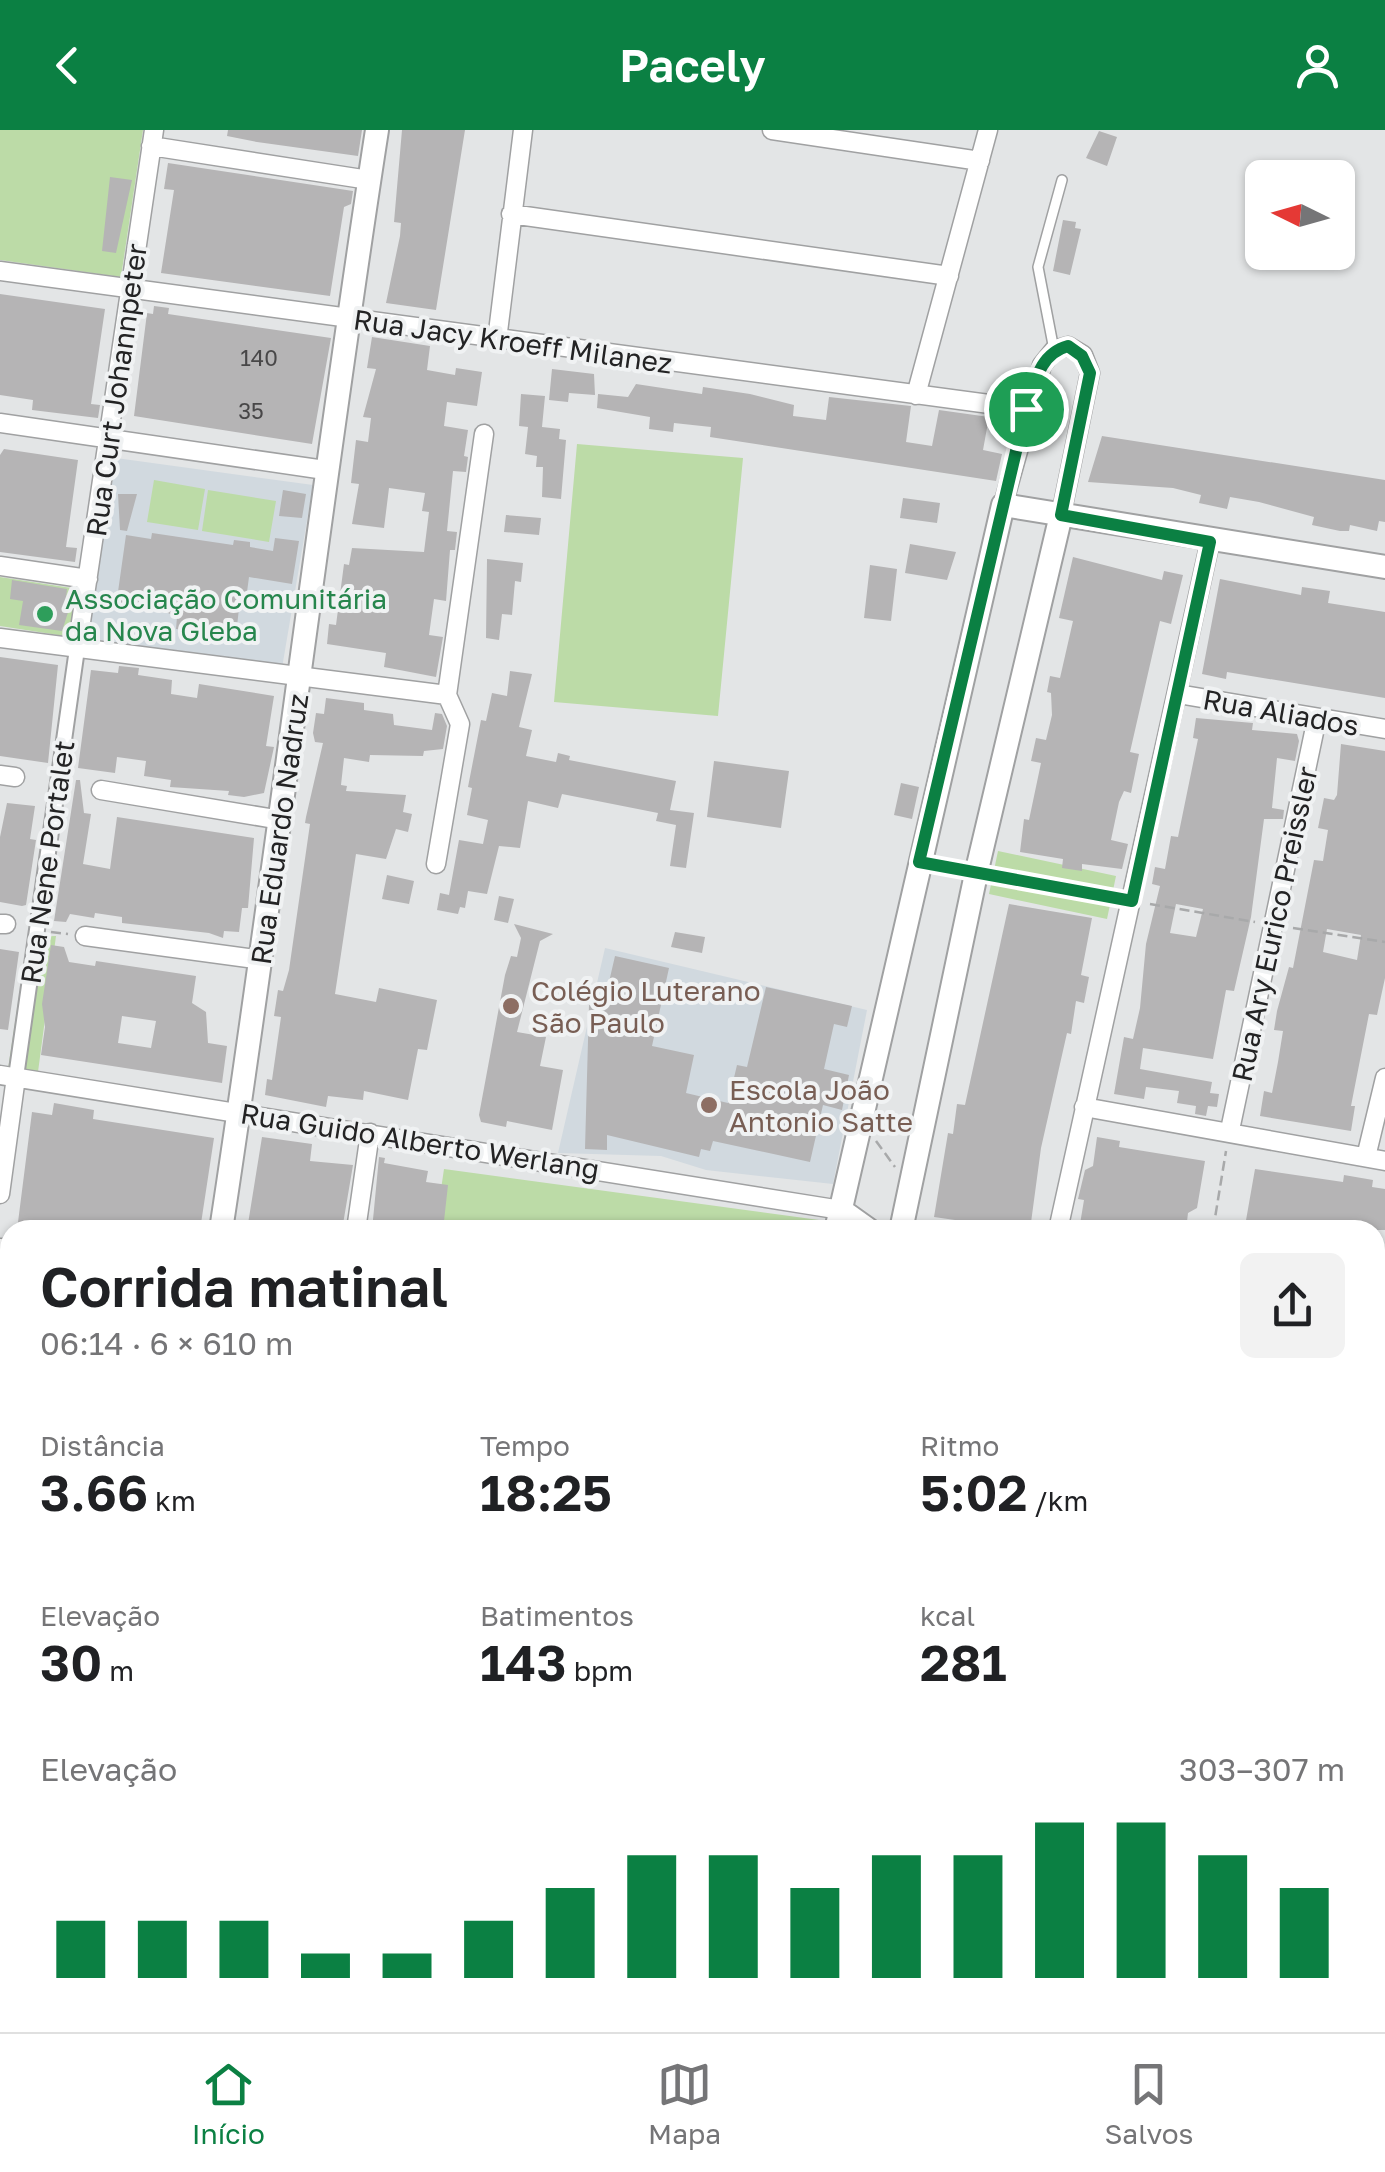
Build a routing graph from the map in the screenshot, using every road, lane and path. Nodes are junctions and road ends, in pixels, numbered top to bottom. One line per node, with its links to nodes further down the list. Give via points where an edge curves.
1 (377, 130): 7 (street, Rua Eduardo Nadruz)
2 (523, 130): 9 (street)
3 (772, 130): 6 (street)
4 (988, 130): 6 (street)
5 (152, 138): 7 (street); 12 (street, Rua Curt Johannpeter)
6 (980, 161): 11 (street)
7 (369, 180): 13 (street, Rua Eduardo Nadruz)
8 (1062, 180): 15 (lane, via 1038,267)
9 (511, 214): 11 (street); 14 (street)
10 (0, 271): 12 (street, Rua Jacy Kroeff Milanez)
11 (949, 276): 16 (street)
12 (132, 290): 13 (street, Rua Jacy Kroeff Milanez); 20 (street, Rua Curt Johannpeter)
13 (348, 319): 14 (street, Rua Jacy Kroeff Milanez); 21 (street, Rua Eduardo Nadruz)
14 (498, 340): 16 (street, Rua Jacy Kroeff Milanez)
15 (1054, 350): 17 (street); 23 (street, via 1068,346 1090,373)
16 (916, 394): 17 (street, Rua Jacy Kroeff Milanez)
17 (1026, 409): 22 (street)
18 (0, 423): 20 (street)
19 (484, 434): 32 (street)
20 (109, 440): 21 (street); 27 (street, Rua Curt Johannpeter)
21 (325, 470): 30 (street, Rua Eduardo Nadruz)
22 (1003, 505): 23 (street); 37 (street)
23 (1061, 515): 24 (street); 39 (street)
24 (1210, 542): 26 (street); 31 (street)
25 (0, 566): 27 (street)
26 (1385, 567)
27 (88, 578): 29 (street, Rua Curt Johannpeter)
28 (0, 638): 29 (street)
29 (77, 650): 30 (street); 45 (street, Rua Nene Portalet)
30 (300, 677): 32 (street); 36 (street, Rua Eduardo Nadruz)
31 (1178, 694): 33 (street, Rua Aliados); 40 (street)
32 (447, 695): 38 (street, via 460,724)
33 (1317, 718): 34 (street, Rua Aliados); 41 (street, Rua Ary Eurico Preissler)
34 (1385, 729)
35 (102, 790): 36 (street)
36 (281, 820): 44 (street, Rua Eduardo Nadruz)
37 (919, 862): 39 (path); 49 (street)
38 (436, 864)
39 (976, 874): 40 (path); 53 (street)
40 (1132, 901): 41 (path); 47 (street)
41 (1274, 924): 43 (path); 50 (street, Rua Ary Eurico Preissler)
42 (85, 936): 44 (street)
43 (1385, 942)
44 (262, 960): 48 (street, Rua Eduardo Nadruz)
45 (8, 1076): 48 (street, Rua Guido Alberto Werlang); 54 (street, Rua Nene Portalet)
46 (1385, 1078): 52 (street)
47 (1084, 1107): 50 (street); 59 (street)
48 (238, 1112): 51 (street, Rua Guido Alberto Werlang); 55 (street, Rua Eduardo Nadruz)
49 (861, 1121): 53 (path); 57 (street)
50 (1230, 1130): 52 (street); 60 (path)
51 (370, 1133): 56 (street); 57 (street, Rua Guido Alberto Werlang)
52 (1376, 1159)
53 (911, 1188): 58 (street)
54 (0, 1194)
55 (222, 1220)
56 (357, 1220)
57 (838, 1220)
58 (904, 1220)
59 (1060, 1220)
60 (1215, 1220)

